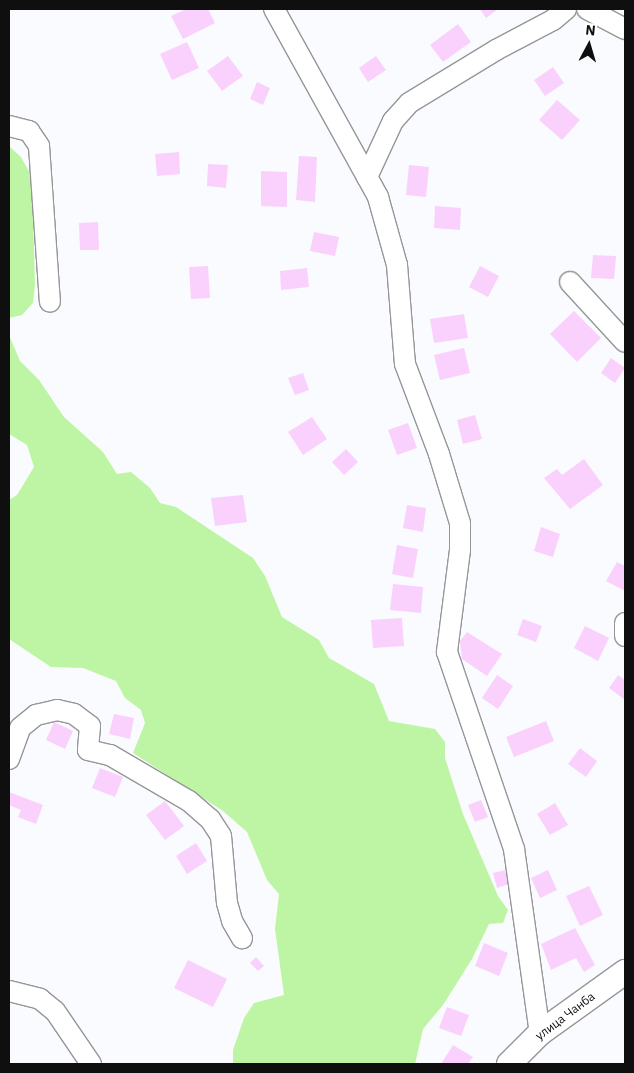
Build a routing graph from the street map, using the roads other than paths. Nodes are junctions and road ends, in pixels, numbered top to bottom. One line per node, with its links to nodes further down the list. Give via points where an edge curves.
1 (274, 9): 6 (street)
2 (566, 9): 6 (street, via 553,20 409,103 394,121)
3 (587, 9): 4 (street)
4 (625, 29)
5 (9, 126): 8 (street, via 29,131 39,146)
6 (367, 177): 16 (street, via 378,197 397,265 405,364 439,454 460,523 460,550 447,652 514,849)
7 (570, 282): 9 (street)
8 (50, 302)
9 (625, 342)
10 (625, 623): 11 (street)
11 (625, 636)
12 (9, 759): 13 (street, via 20,728 36,715 58,710 74,714 90,726 88,750 110,755 189,801 210,819 221,836 227,903)
13 (242, 938)
14 (625, 972): 16 (street, улица Чанба)
15 (9, 991): 17 (street, via 40,999 55,1011)
16 (540, 1033): 18 (street, улица Чанба)
17 (91, 1064)
18 (510, 1064)

